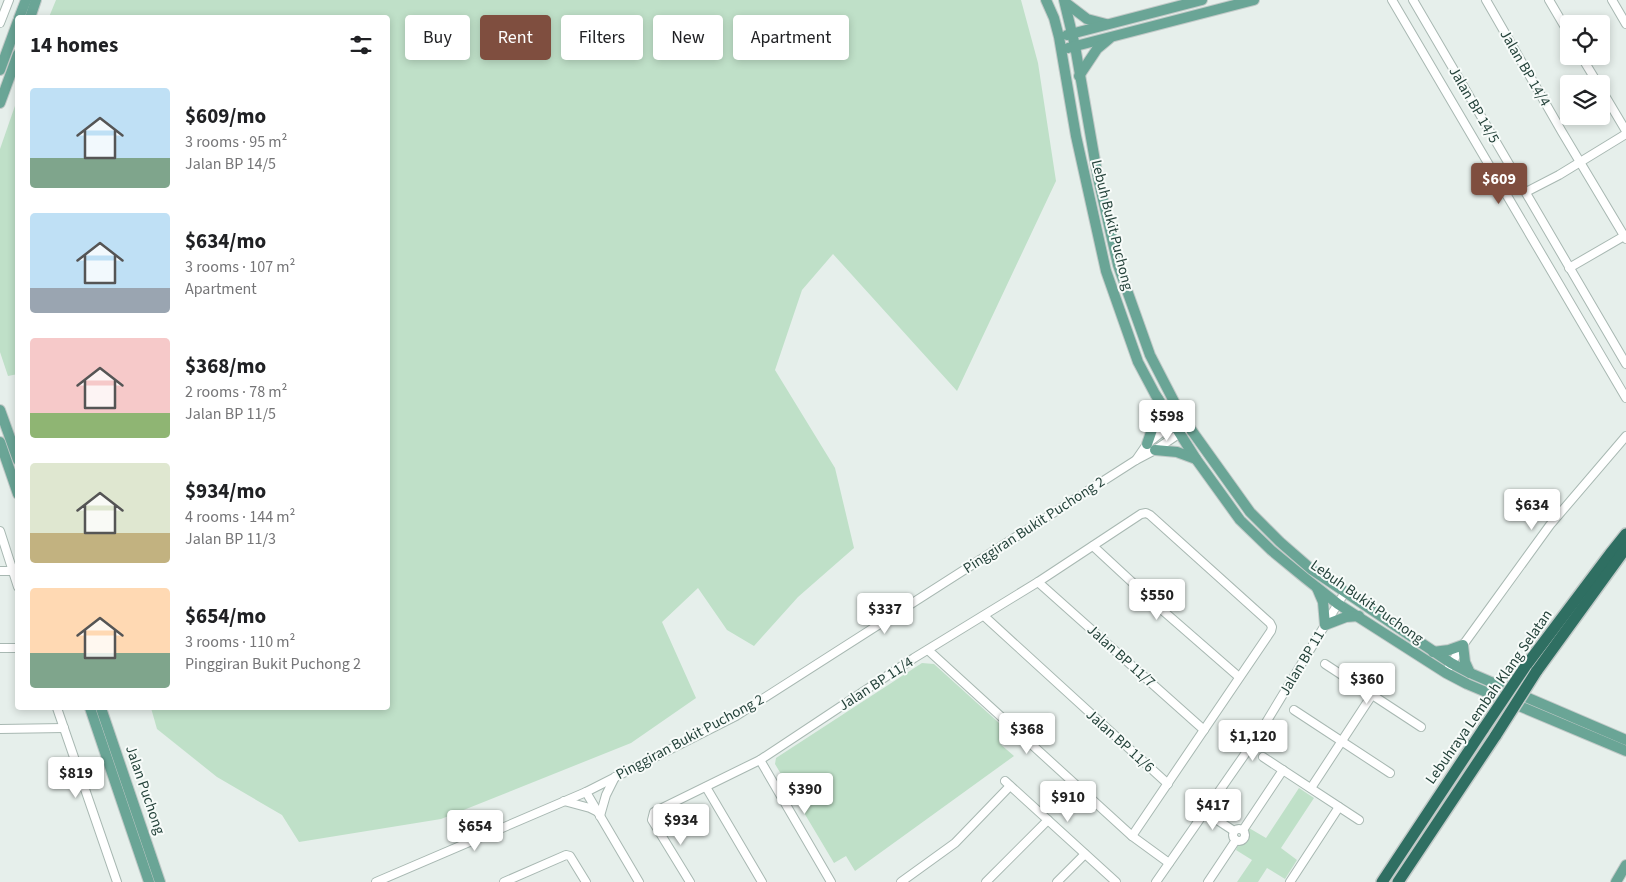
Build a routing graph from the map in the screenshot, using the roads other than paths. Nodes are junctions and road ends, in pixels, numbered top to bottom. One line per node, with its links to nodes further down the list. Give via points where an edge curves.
1 (9, 0): 16 (street)
2 (26, 0): 13 (main road)
3 (36, 0): 14 (main road)
4 (1046, 0): 21 (main road)
5 (1202, 0): 17 (main road)
6 (1392, 0): 31 (street)
7 (1413, 0): 28 (street, Jalan BP 14/5)
8 (1486, 0): 33 (street, Jalan BP 14/4)
9 (1549, 0): 15 (street)
10 (1612, 0): 18 (street)
11 (1247, 1): 22 (main road)
12 (1065, 2): 17 (main road, via 1087,18); 20 (main road)
13 (20, 15)
14 (31, 15)
15 (1560, 19)
16 (0, 23)
17 (1109, 24): 20 (main road)
18 (1626, 24)
19 (15, 28): 26 (main road)
20 (1072, 34): 21 (main road); 23 (main road, Lebuh Bukit Puchong)
21 (1059, 37): 24 (main road, Lebuh Bukit Puchong)
22 (1112, 37): 23 (main road); 27 (main road, via 1097,49)
23 (1075, 46): 24 (main road); 27 (main road, Lebuh Bukit Puchong)
24 (1061, 50): 39 (main road, Lebuh Bukit Puchong, via 1106,271 1138,362)
25 (15, 62): 29 (main road)
26 (0, 70)
27 (1079, 76): 41 (main road, Lebuh Bukit Puchong, via 1118,265)
28 (1469, 98): 31 (street); 34 (street, Jalan BP 14/5)
29 (0, 103)
30 (1610, 104): 32 (street)
31 (1454, 106): 38 (street)
32 (1626, 132): 33 (street)
33 (1580, 162): 34 (street); 35 (street, Jalan BP 14/4)
34 (1526, 192): 36 (street, Jalan BP 14/5)
35 (1625, 237): 36 (street)
36 (1569, 268): 37 (street, Jalan BP 14/5)
37 (1626, 364)
38 (1626, 398)
39 (1158, 399): 41 (main road, Lebuh Bukit Puchong); 46 (main road)
40 (0, 410): 47 (main road)
41 (1177, 420): 42 (main road, Lebuh Bukit Puchong); 43 (main road, Lebuh Bukit Puchong); 46 (street, Pinggiran Bukit Puchong 2)
42 (1189, 427): 43 (street, Pinggiran Bukit Puchong 2); 59 (main road, Lebuh Bukit Puchong, via 1250,512 1312,569)
43 (1180, 433): 46 (street, Pinggiran Bukit Puchong 2); 48 (main road, Lebuh Bukit Puchong)
44 (1626, 436): 64 (street, via 1550,525)
45 (0, 442): 49 (main road)
46 (1151, 447): 48 (main road); 90 (street, Pinggiran Bukit Puchong 2, via 1136,460 736,716)
47 (15, 452)
48 (1196, 459): 58 (main road, Lebuh Bukit Puchong, via 1240,520)
49 (15, 485)
50 (0, 531): 54 (street)
51 (1626, 534): 126 (highway, Lebuhraya Lembah Klang Selatan, bridge, via 1525,667)
52 (1093, 546): 57 (street, Jalan BP 11/4); 73 (street); 73 (street, Jalan BP 11/4, via 1141,514 1150,515 1270,623 1271,630)
53 (1626, 548): 127 (highway, Lebuhraya Lembah Klang Selatan, bridge, via 1536,672)
54 (13, 571): 55 (street); 56 (street)
55 (0, 572)
56 (15, 577)
57 (1038, 582): 61 (street, Jalan BP 11/4); 82 (street, Jalan BP 11/7)
58 (1316, 586): 60 (main road, Lebuh Bukit Puchong); 63 (main road, via 1323,602)
59 (1345, 592): 60 (street, Jalan BP 11); 68 (main road, Lebuh Bukit Puchong)
60 (1338, 604): 62 (main road, Lebuh Bukit Puchong); 63 (street, Jalan BP 11)
61 (984, 616): 67 (street, Jalan BP 11/4); 91 (street, Jalan BP 11/6)
62 (1359, 616): 63 (main road); 71 (main road, Lebuh Bukit Puchong)
63 (1325, 625): 97 (street, Jalan BP 11, via 1259,734)
64 (1463, 645): 68 (main road); 69 (street); 72 (main road)
65 (0, 648): 66 (street)
66 (15, 648)
67 (928, 650): 87 (street, Jalan BP 11/4); 103 (street)
68 (1433, 652): 69 (main road, Lebuh Bukit Puchong)
69 (1451, 663): 71 (street); 72 (main road, Lebuh Bukit Puchong)
70 (1325, 664): 74 (street)
71 (1446, 673): 85 (main road, Lebuh Bukit Puchong)
72 (1470, 673): 83 (main road, Lebuh Bukit Puchong)
73 (1239, 677): 82 (street)
74 (1372, 695): 79 (street); 84 (street)
75 (58, 710): 80 (street)
76 (91, 710): 111 (main road, Jalan Puchong)
77 (102, 710): 112 (main road, Jalan Puchong)
78 (1294, 710): 84 (street)
79 (1421, 727)
80 (64, 728): 81 (street); 110 (street)
81 (0, 729)
82 (1204, 730): 91 (street)
83 (1626, 740)
84 (1342, 742): 89 (street); 93 (street)
85 (1626, 751)
86 (1263, 757): 88 (street)
87 (760, 760): 92 (street, Jalan BP 11/4); 118 (street)
88 (1282, 770): 93 (street); 101 (street)
89 (1390, 773)
90 (615, 777): 94 (street, Pinggiran Bukit Puchong 2); 98 (street)
91 (1168, 784): 103 (street)
92 (706, 788): 116 (street, Jalan BP 11/4, via 654,812 652,816); 117 (street)
93 (1311, 788): 96 (street)
94 (586, 792): 95 (street, Pinggiran Bukit Puchong 2); 98 (street)
95 (564, 801): 98 (street); 109 (street, Pinggiran Bukit Puchong 2)
96 (1339, 807): 100 (street); 125 (street)
97 (1204, 812): 102 (street); 106 (street, Jalan BP 11)
98 (599, 814): 115 (street)
99 (1048, 820): 105 (street); 119 (street, via 1007,784 955,843); 120 (street)
100 (1359, 820)
101 (1243, 830): 102 (street); 104 (street, via 1243,839)
102 (1234, 831): 104 (street, via 1232,836)
103 (1132, 836): 106 (street)
104 (1236, 840): 124 (street)
105 (1085, 854): 121 (street); 122 (street)
106 (1169, 863): 123 (street, Jalan BP 11)
107 (1626, 865): 128 (main road)
108 (513, 880): 113 (street); 114 (street, via 568,855)
109 (380, 881)
110 (117, 882)
111 (150, 882)
112 (160, 882)
113 (504, 882)
114 (586, 882)
115 (639, 882)
116 (690, 882)
117 (762, 882)
118 (831, 882)
119 (901, 882)
120 (986, 882)
121 (1057, 882)
122 (1116, 882)
123 (1156, 882)
124 (1208, 882)
125 (1290, 882)
126 (1382, 882)
127 (1398, 882)
128 (1616, 882)

